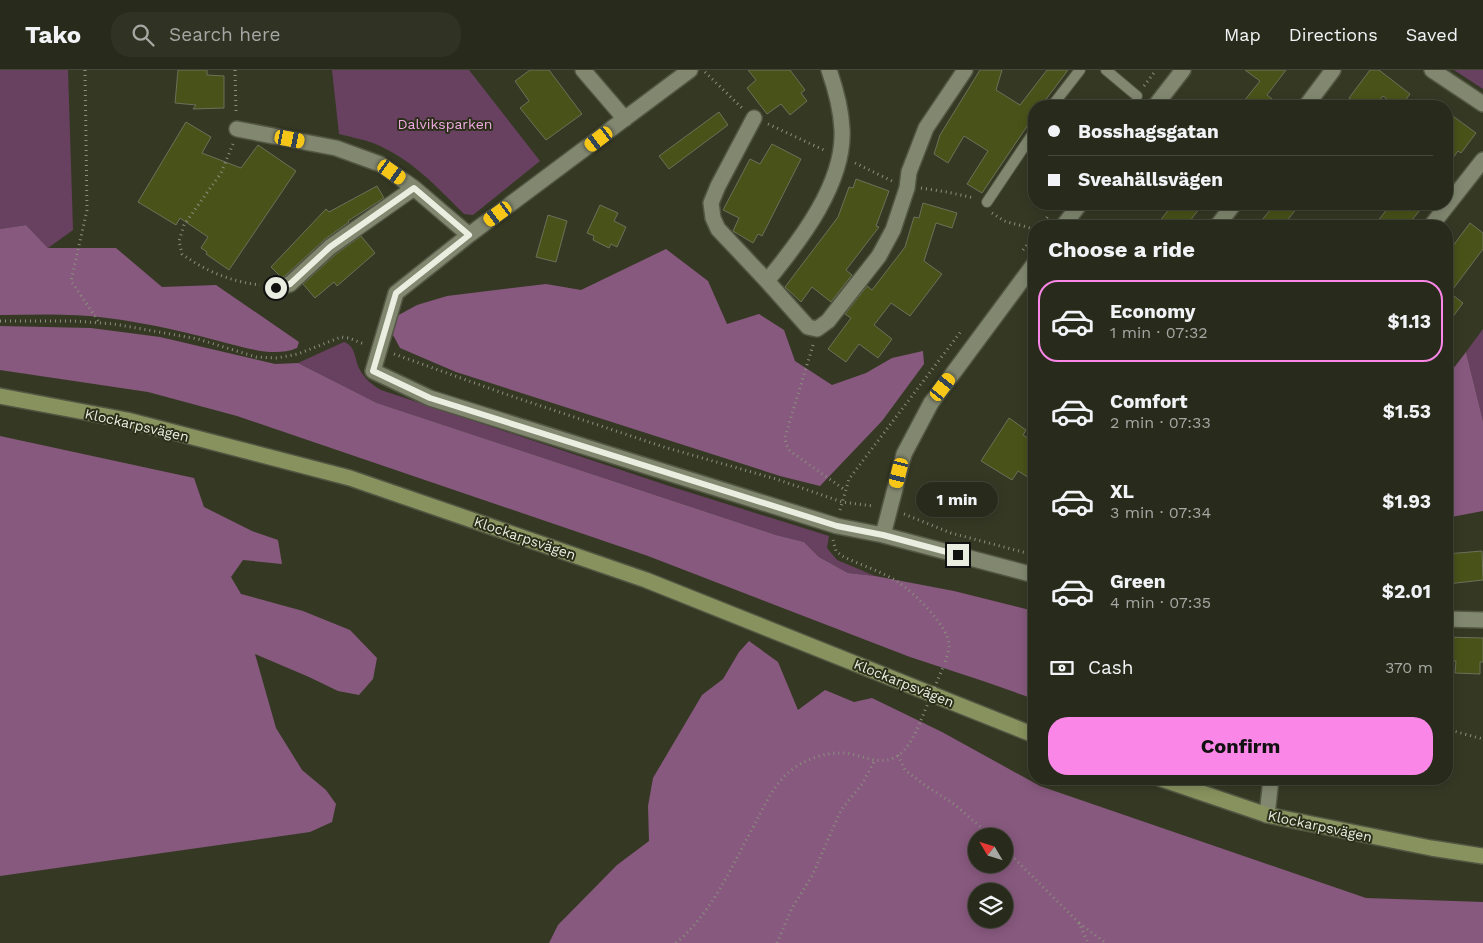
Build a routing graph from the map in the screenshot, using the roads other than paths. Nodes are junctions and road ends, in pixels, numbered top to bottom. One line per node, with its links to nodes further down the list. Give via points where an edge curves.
1 (583, 70): 16 (street)
2 (690, 70): 16 (street)
3 (829, 70): 29 (street, via 838,97 842,131 840,156 814,218)
4 (965, 70): 29 (street, via 926,128 892,230 879,256 828,321 817,329 808,327)
5 (1080, 70): 11 (lane)
6 (1106, 70): 10 (lane)
7 (1183, 70): 12 (street)
8 (1333, 70): 13 (street)
9 (1432, 70): 14 (street)
10 (1137, 96)
11 (1057, 100)
12 (1160, 100)
13 (1310, 100)
14 (1483, 104)
15 (754, 118): 29 (street, via 718,186 712,203 713,218 718,229)
16 (625, 120): 27 (street)
17 (237, 129): 20 (street, via 336,148 380,164)
18 (1028, 141): 22 (lane)
19 (1483, 160): 21 (street)
20 (414, 188): 27 (street); 30 (street, via 330,247 290,284)
21 (1453, 198)
22 (987, 202)
23 (1075, 210): 25 (street)
24 (1444, 210): 26 (street)
25 (1068, 220)
26 (1436, 220)
27 (469, 235): 32 (street, via 396,293 373,371 430,398 837,526)
28 (1028, 272): 32 (street, via 931,403 918,426 904,454)
29 (768, 281)
30 (276, 288)
31 (0, 396): 36 (street, Klockarpsvägen, via 126,420 350,478 646,580)
32 (883, 535): 33 (street)
33 (1028, 573)
34 (1453, 619): 35 (street)
35 (1483, 620)
36 (1028, 733)
37 (1179, 785): 39 (street, Klockarpsvägen)
38 (1270, 785): 39 (street)
39 (1267, 815): 40 (street, Klockarpsvägen)
40 (1483, 856)

